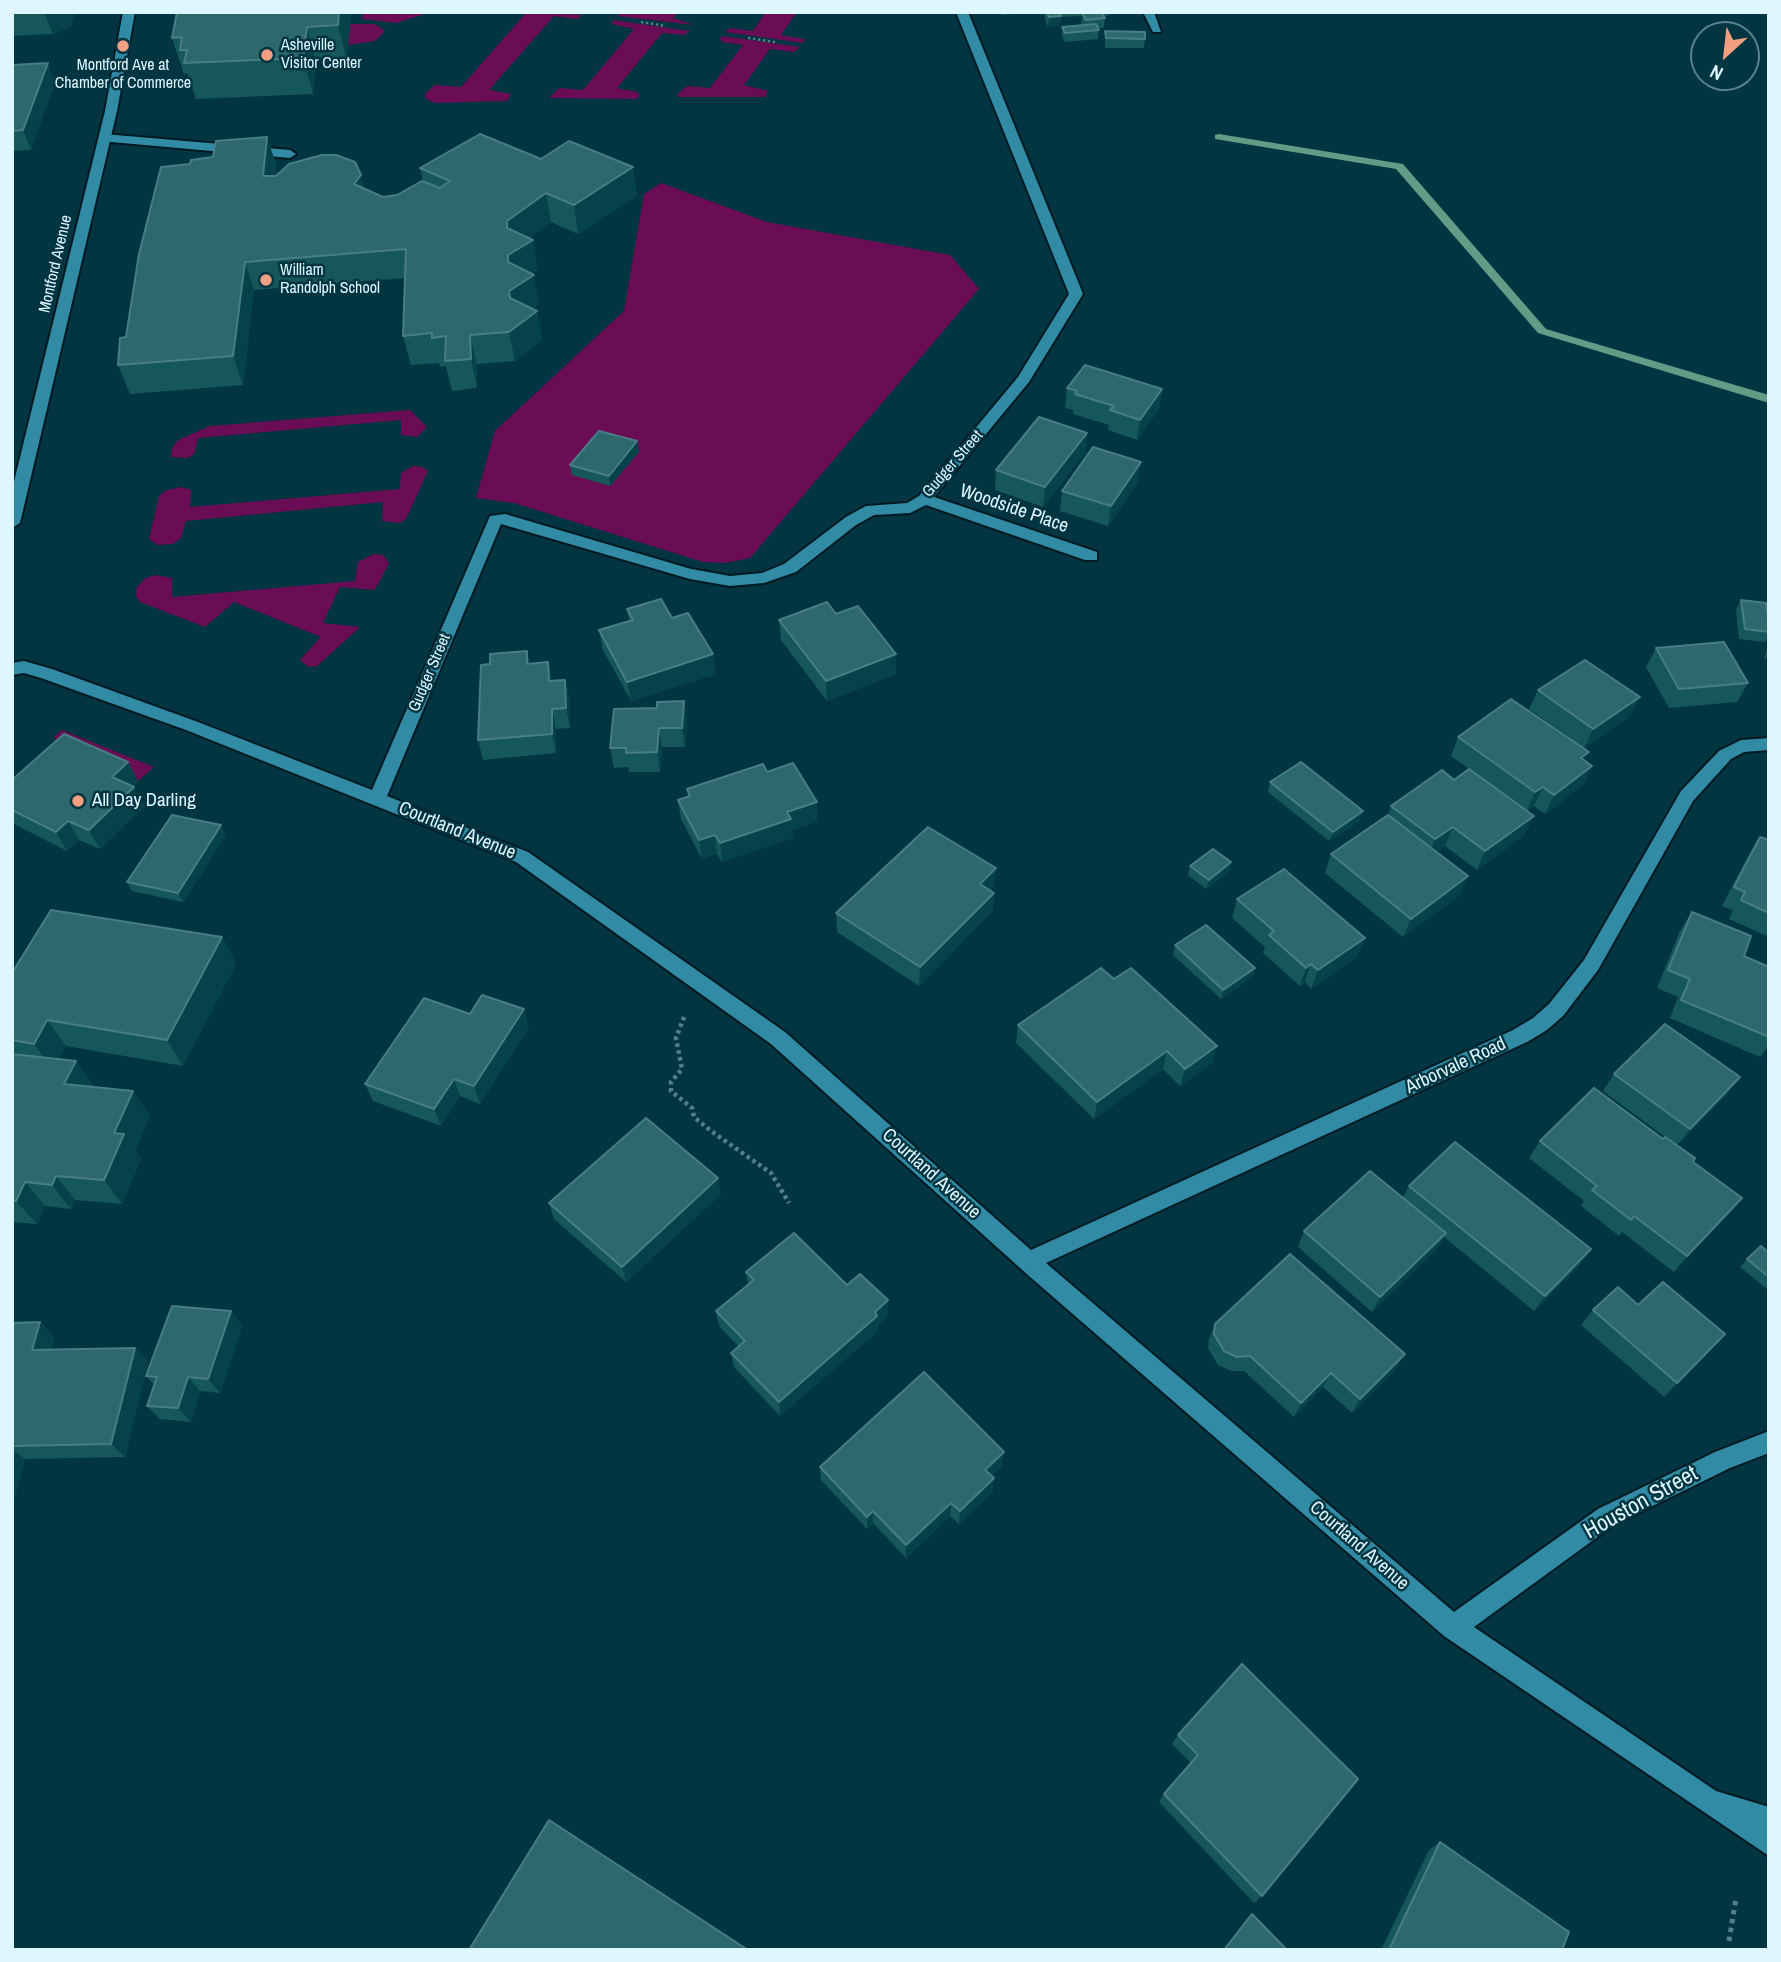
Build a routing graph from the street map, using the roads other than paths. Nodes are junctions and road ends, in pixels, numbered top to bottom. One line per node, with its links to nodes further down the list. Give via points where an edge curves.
1 (129, 12): 5 (street, Montford Avenue)
2 (962, 12): 7 (street, Gudger Street, via 1076,294 1024,379)
3 (1148, 12): 4 (street)
4 (1157, 30)
5 (104, 138): 6 (street); 8 (street, Montford Avenue)
6 (290, 154)
7 (924, 499): 9 (street, Woodside Place); 12 (street, Gudger Street, via 910,508 871,510 790,568 764,578 730,581 495,520)
8 (12, 523)
9 (1091, 556)
10 (12, 669): 12 (street, Courtland Avenue, via 46,673)
11 (1769, 744): 13 (street, Arborvale Road, via 1741,746 1725,755 1687,796 1591,965 1540,1024)
12 (377, 799): 13 (street, Courtland Avenue, via 522,857 778,1038)
13 (1029, 1261): 15 (street, Courtland Avenue)
14 (1769, 1442): 15 (street, Houston Street, via 1606,1517)
15 (1453, 1627): 16 (street, Courtland Avenue)
16 (1710, 1802): 17 (street, Courtland Avenue); 18 (street)
17 (1769, 1820)
18 (1769, 1843)

